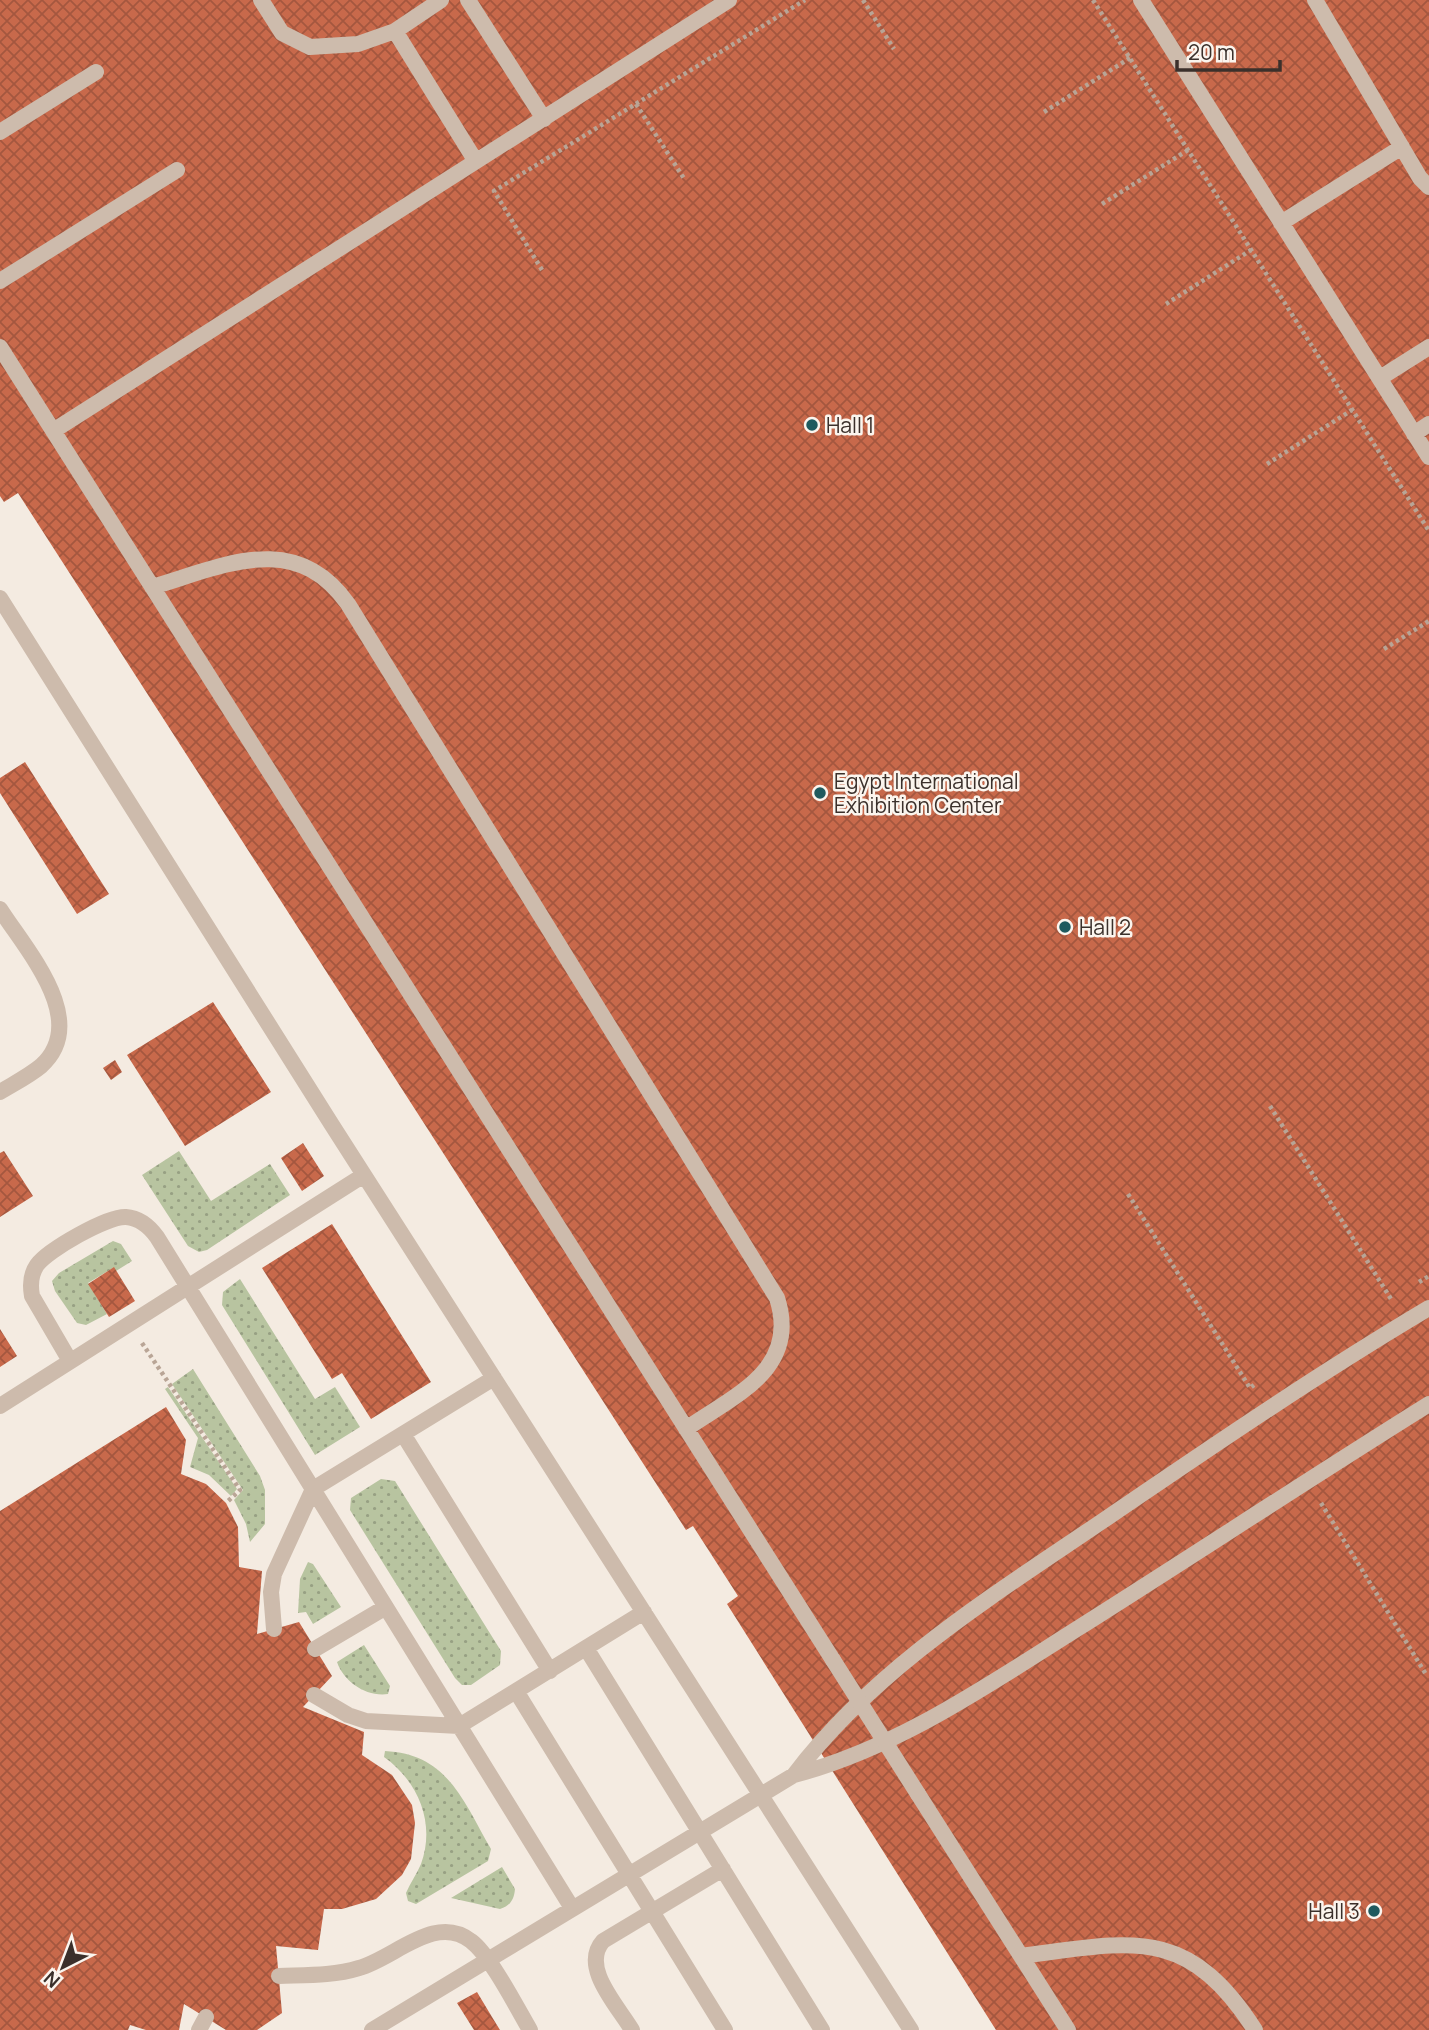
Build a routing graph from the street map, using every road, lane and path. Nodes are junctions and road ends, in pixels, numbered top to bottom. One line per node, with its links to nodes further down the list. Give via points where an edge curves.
1 (261, 0): 10 (lane, via 282,33 310,47 358,44)
2 (442, 0): 10 (lane)
3 (468, 0): 16 (lane)
4 (729, 0): 16 (lane)
5 (805, 0): 14 (path)
6 (863, 0): 11 (path)
7 (1093, 0): 12 (path)
8 (1141, 0): 25 (lane)
9 (1315, 0): 18 (lane)
10 (395, 31): 20 (lane)
11 (894, 49)
12 (1130, 58): 15 (path); 19 (path)
13 (96, 72): 17 (lane)
14 (636, 104): 22 (path); 27 (path, via 494,191)
15 (1044, 112)
16 (544, 119): 20 (lane)
17 (0, 132)
18 (1402, 147): 23 (lane); 25 (lane)
19 (1188, 150): 24 (path); 26 (path)
20 (475, 160): 35 (lane)
21 (177, 170): 28 (lane)
22 (684, 180)
23 (1429, 187)
24 (1102, 204)
25 (1281, 223): 32 (lane)
26 (1251, 250): 29 (path); 33 (path)
27 (542, 270)
28 (0, 281)
29 (1166, 304)
30 (0, 347): 35 (lane)
31 (1429, 347): 32 (lane)
32 (1380, 379): 36 (lane)
33 (1352, 410): 38 (path); 39 (path)
34 (1429, 424): 36 (lane)
35 (53, 431): 40 (lane)
36 (1414, 434): 37 (lane)
37 (1429, 457)
38 (1267, 464)
39 (1429, 531)
40 (152, 587): 58 (lane); 58 (lane, via 241,561 276,558 317,573 348,604 777,1298 783,1329 775,1360 753,1383)
41 (0, 598): 47 (lane)
42 (1429, 621): 43 (path)
43 (1384, 649)
44 (0, 909): 45 (lane, via 55,998 60,1028 51,1055)
45 (1, 1089)
46 (1270, 1106): 50 (path)
47 (364, 1175): 49 (lane); 55 (lane)
48 (1128, 1194): 54 (path)
49 (188, 1287): 52 (lane); 53 (lane, via 157,1237 134,1218 105,1221 46,1256 34,1270 30,1287); 60 (lane)
50 (1391, 1299)
51 (1429, 1308): 73 (lane, via 1219,1442 962,1617 845,1716)
52 (129, 1324): 53 (lane); 61 (path, via 240,1490)
53 (70, 1362): 57 (lane)
54 (1239, 1370)
55 (494, 1378): 59 (lane); 64 (lane)
56 (1429, 1404): 73 (lane, via 962,1700 850,1756)
57 (0, 1406)
58 (687, 1429): 80 (lane, bridge)
59 (404, 1434): 60 (lane); 68 (lane)
60 (313, 1489): 63 (lane); 65 (lane, via 274,1574)
61 (226, 1503)
62 (1329, 1522): 69 (path)
63 (386, 1607): 66 (lane); 72 (lane)
64 (644, 1612): 67 (lane); 74 (lane)
65 (274, 1629)
66 (315, 1648)
67 (586, 1648): 68 (lane); 75 (lane)
68 (550, 1671): 70 (lane)
69 (1427, 1676)
70 (516, 1691): 72 (lane); 77 (lane)
71 (314, 1695): 72 (lane, via 366,1721)
72 (459, 1726): 78 (lane)
73 (794, 1775): 74 (lane)
74 (761, 1795): 75 (lane); 88 (lane)
75 (699, 1832): 76 (lane); 77 (lane)
76 (723, 1869): 79 (lane); 87 (lane)
77 (629, 1874): 78 (lane); 79 (lane)
78 (572, 1908): 81 (lane)
79 (652, 1912): 85 (lane, via 603,1941 594,1956 598,1974); 86 (lane)
80 (1021, 1956): 89 (lane); 90 (lane, via 1115,1944 1158,1948 1214,1976)
81 (486, 1959): 82 (lane, via 470,1939 436,1931 361,1968); 83 (lane); 84 (lane)
82 (279, 1976)
83 (384, 2027)
84 (530, 2030)
85 (632, 2030)
86 (725, 2030)
87 (822, 2030)
88 (911, 2030)
89 (1068, 2030)
90 (1255, 2030)

